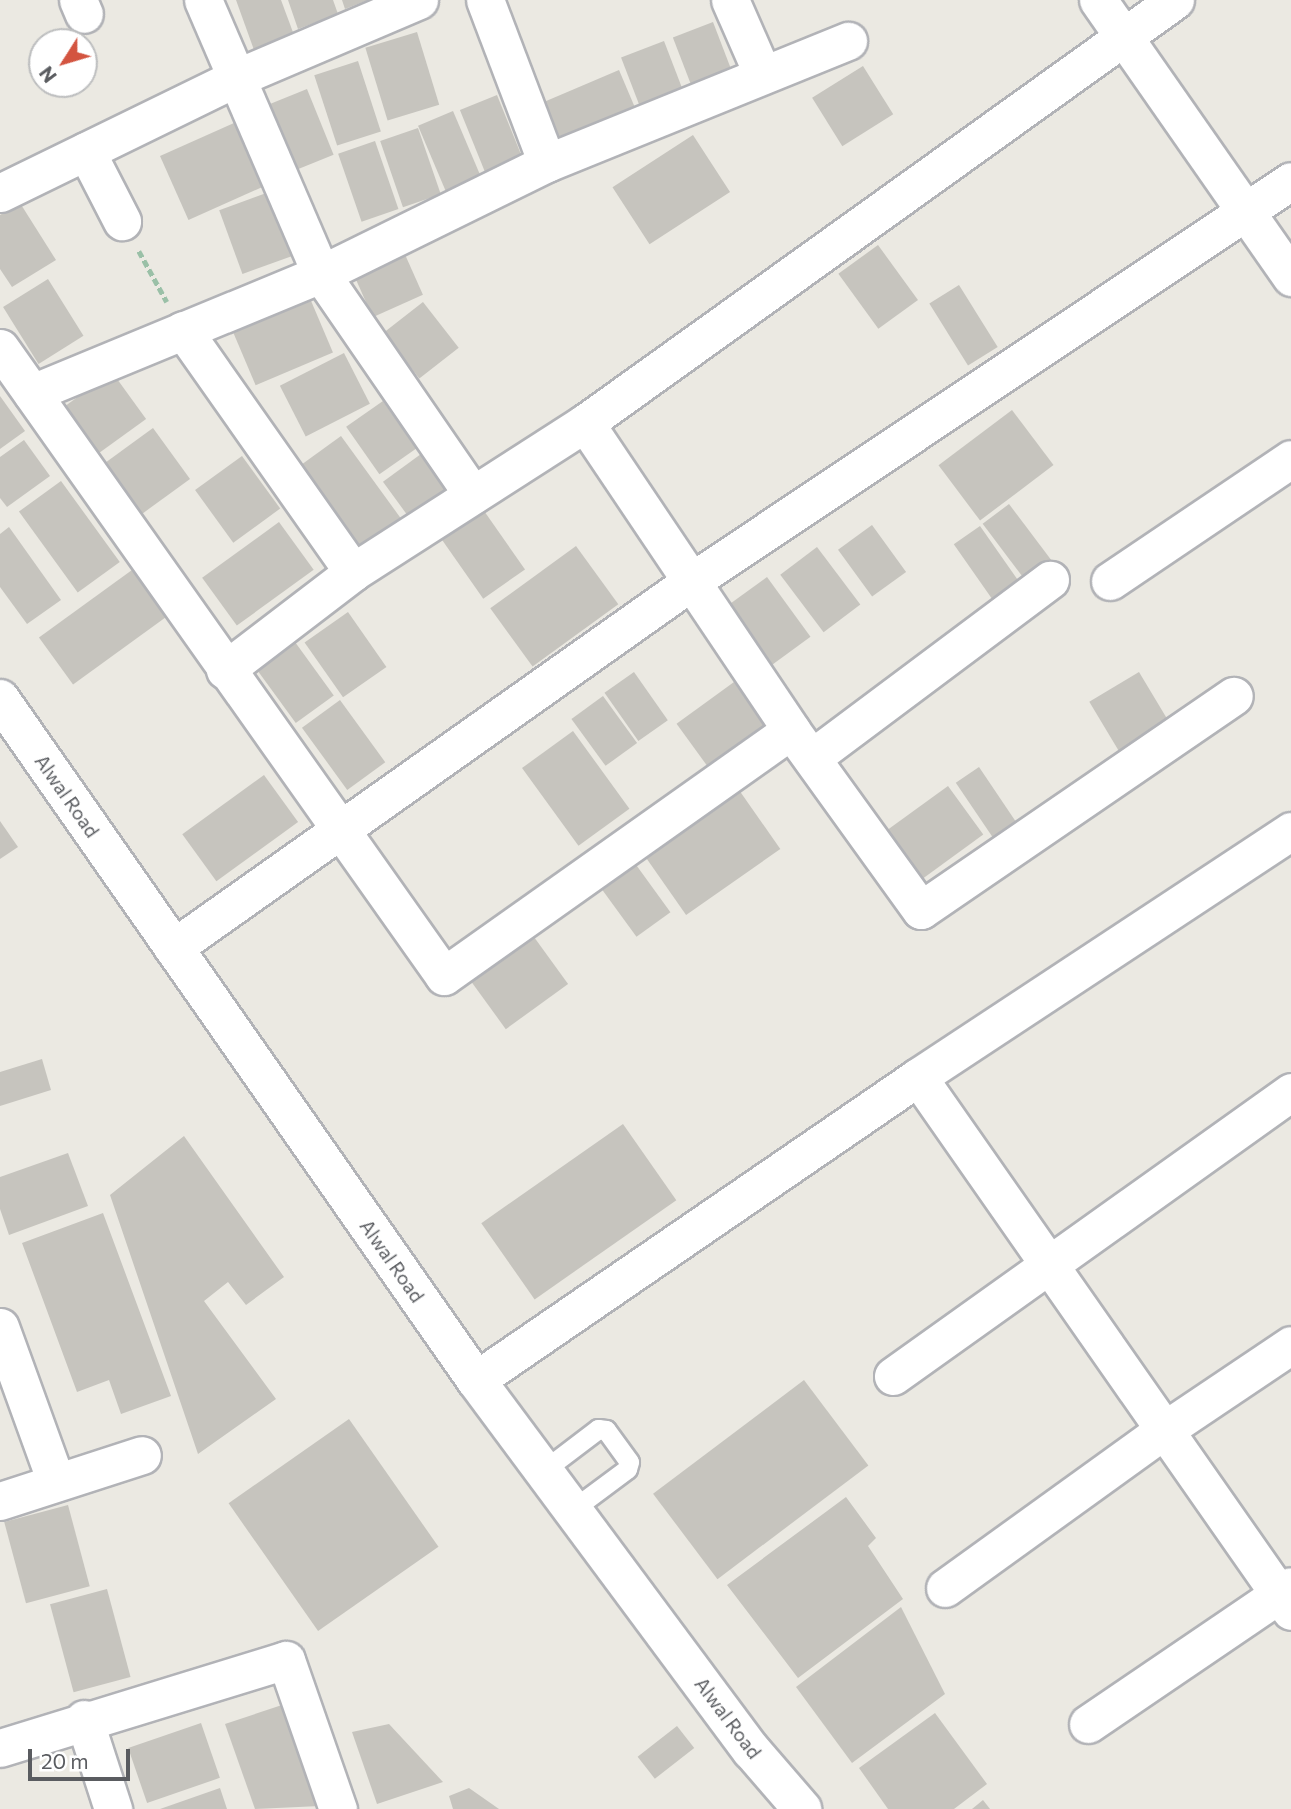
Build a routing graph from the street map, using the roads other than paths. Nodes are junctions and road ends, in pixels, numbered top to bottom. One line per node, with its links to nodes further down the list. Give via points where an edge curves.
1 (203, 0): 10 (street)
2 (419, 0): 10 (street)
3 (485, 0): 12 (street)
4 (730, 0): 9 (street)
5 (1098, 0): 7 (street)
6 (1175, 0): 7 (street)
7 (1123, 34): 15 (street); 22 (street)
8 (848, 41): 9 (street)
9 (762, 73): 12 (street)
10 (236, 78): 11 (street); 17 (street)
11 (86, 151): 14 (street); 16 (street)
12 (547, 163): 17 (street)
13 (1291, 181): 15 (street)
14 (0, 193)
15 (1246, 210): 18 (street); 28 (street)
16 (122, 221)
17 (321, 274): 19 (street); 24 (street)
18 (1291, 277)
19 (183, 330): 21 (street); 25 (street)
20 (0, 348): 21 (street)
21 (32, 393): 29 (street)
22 (585, 423): 24 (street); 28 (street)
23 (1291, 459): 27 (street)
24 (473, 495): 25 (street)
25 (353, 572): 29 (street)
26 (1050, 580): 32 (street)
27 (1110, 580)
28 (692, 581): 32 (street); 33 (street)
29 (225, 670): 33 (street)
30 (1234, 696): 32 (street, via 921,910)
31 (0, 699): 35 (main road, Alwal Road)
32 (802, 744): 33 (street, via 444,976)
33 (342, 828): 35 (street)
34 (1291, 831): 36 (street)
35 (173, 948): 42 (main road, Alwal Road)
36 (918, 1077): 38 (street); 42 (street)
37 (1291, 1092): 38 (street)
38 (1046, 1264): 41 (street); 43 (street)
39 (0, 1327): 46 (street)
40 (1291, 1345): 43 (street)
41 (893, 1376)
42 (476, 1380): 45 (main road, Alwal Road)
43 (1163, 1431): 49 (street); 50 (street)
44 (142, 1455): 46 (street)
45 (544, 1470): 48 (main road, Alwal Road); 48 (lane, via 597,1429 606,1430 629,1462)
46 (56, 1482): 47 (street)
47 (0, 1501)
48 (572, 1510): 56 (main road, Alwal Road, via 752,1751)
49 (945, 1588)
50 (1287, 1597): 52 (street)
51 (84, 1719): 53 (street); 54 (street); 55 (street, via 286,1660)
52 (1088, 1724)
53 (0, 1748)
54 (113, 1809)
55 (338, 1809)
56 (802, 1809)

